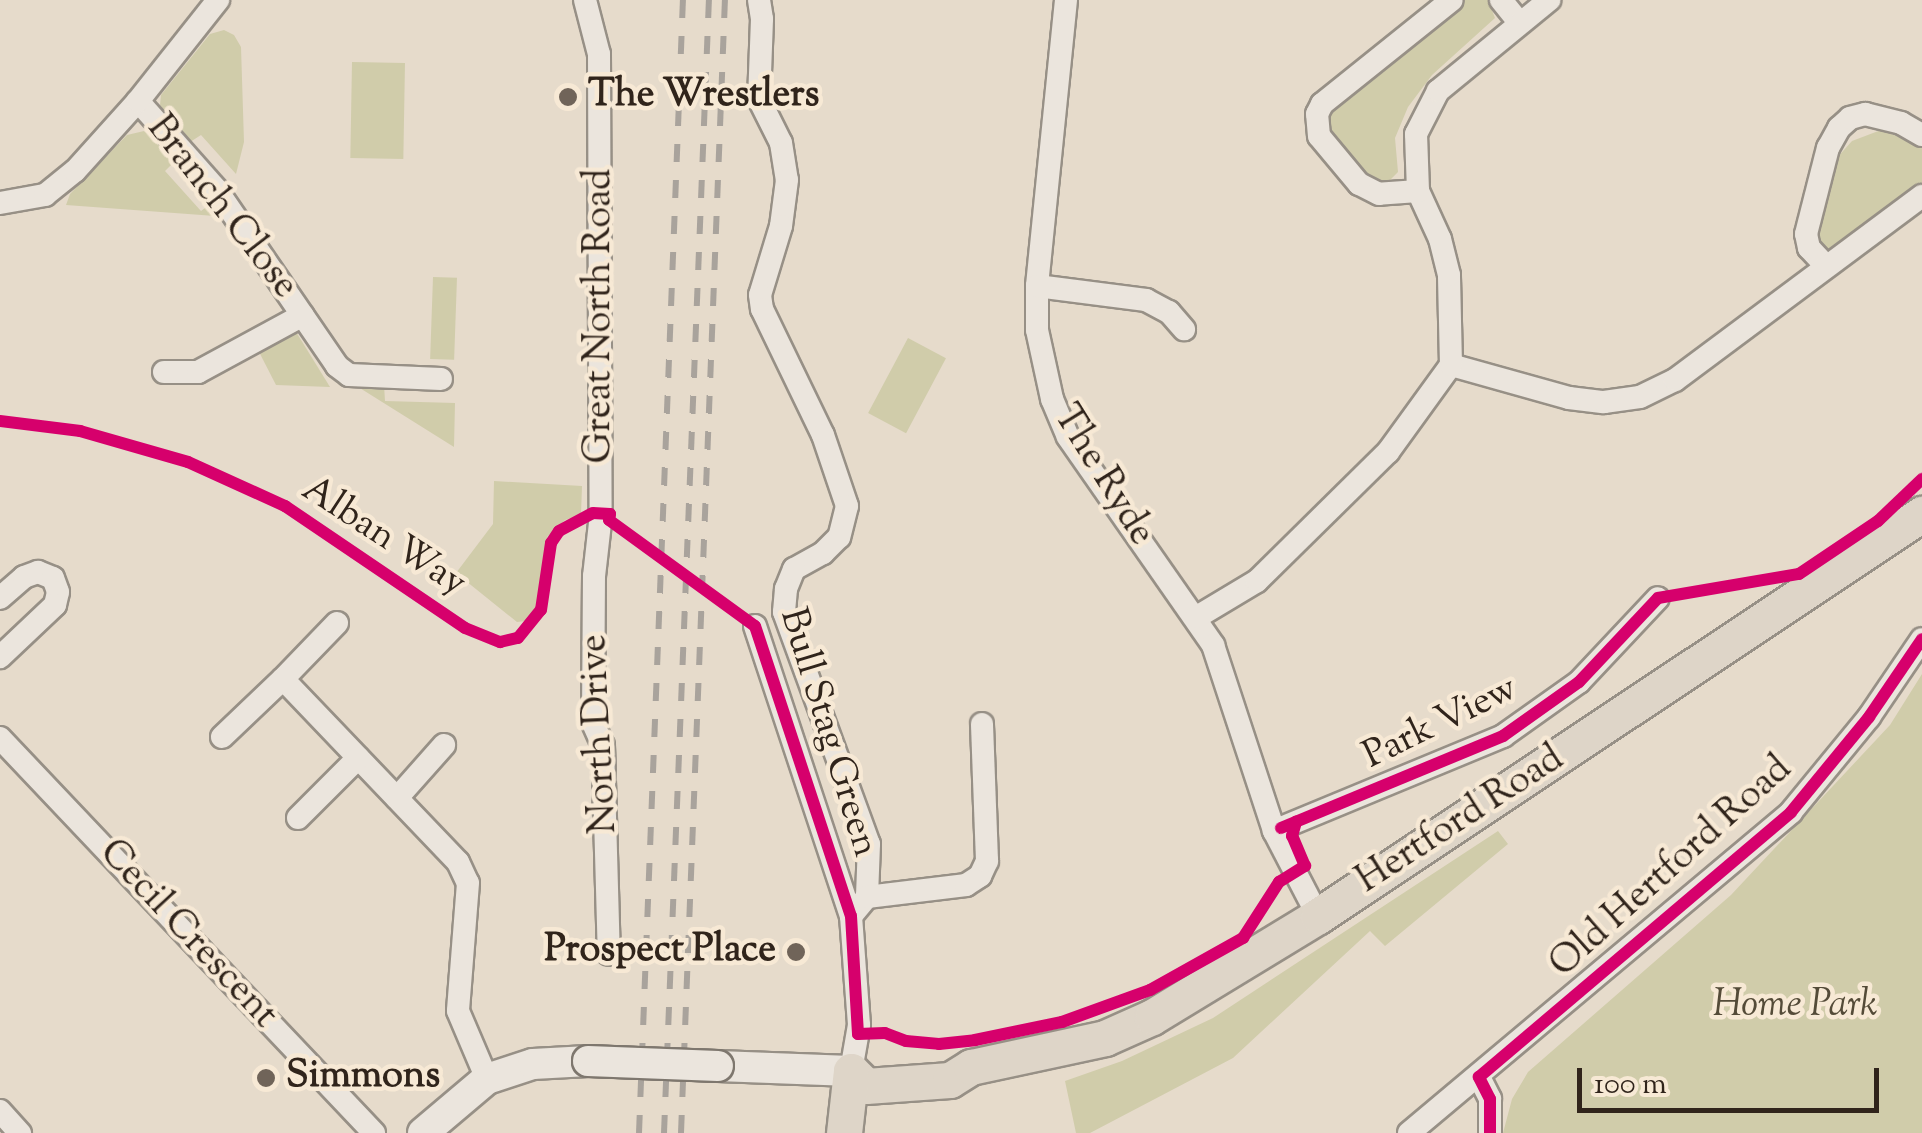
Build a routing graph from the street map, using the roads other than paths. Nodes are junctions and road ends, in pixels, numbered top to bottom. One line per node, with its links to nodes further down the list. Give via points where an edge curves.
1 (218, 0): 9 (street)
2 (585, 0): 21 (street, Great North Road, via 599,54)
3 (759, 0): 39 (street, Bull Stag Green, via 758,99 780,143 788,180 762,309 823,435 846,506 839,537 794,569 784,612 868,844)
4 (1066, 0): 15 (street, The Ryde)
5 (1452, 0): 11 (street, via 1317,114 1319,136 1358,184 1379,194)
6 (1500, 0): 8 (street)
7 (1549, 0): 8 (street)
8 (1518, 22): 11 (street, via 1438,91 1424,113 1415,147)
9 (138, 101): 13 (street, via 57,186 29,200); 16 (street, Branch Close, via 216,189)
10 (1922, 136): 14 (street, via 1902,123 1864,114 1839,128 1806,234)
11 (1418, 190): 18 (street, via 1449,275)
12 (1922, 196): 14 (street)
13 (0, 203)
14 (1826, 266): 18 (street, via 1674,380 1640,396 1569,398)
15 (1037, 286): 17 (street, via 1146,300); 25 (street, The Ryde, via 1044,371 1068,436)
16 (303, 315): 19 (street, Branch Close, via 198,372); 20 (street, Branch Close, via 350,375)
17 (1184, 329)
18 (1451, 366): 25 (street, via 1375,464 1257,581)
19 (164, 372)
20 (442, 379)
21 (601, 514): 42 (street, North Drive, via 594,723 603,744)
22 (1922, 514): 41 (main road, Hertford Road)
23 (0, 598): 29 (street, via 38,572 53,578 58,592 55,605)
24 (1658, 598): 38 (street, Park View, via 1579,682 1503,736)
25 (1197, 618): 38 (street, The Ryde, via 1213,645)
26 (336, 623): 30 (street)
27 (756, 626): 40 (street)
28 (1922, 638): 44 (street, Old Hertford Road, via 1869,717 1791,812)
29 (0, 656)
30 (284, 680): 32 (street); 35 (street)
31 (982, 724): 39 (street, via 987,860 980,876 966,885)
32 (222, 737)
33 (0, 738): 48 (street, Cecil Crescent)
34 (444, 745): 36 (street)
35 (358, 758): 36 (street); 37 (street)
36 (397, 798): 45 (street, via 458,862 468,883 458,1011)
37 (298, 818)
38 (1274, 832): 41 (street, The Ryde)
39 (867, 897): 40 (street, Bull Stag Green)
40 (851, 916): 43 (street, via 859,1025)
41 (1318, 916): 43 (main road, Hertford Road, via 1194,994 1105,1038 971,1067 950,1080 866,1086)
42 (609, 954)
43 (850, 1071): 45 (main road, bridge, via 588,1060 533,1064); 50 (main road)
44 (1479, 1077): 51 (street, Old Hertford Road); 52 (street, via 1490,1099)
45 (487, 1079): 49 (main road)
46 (0, 1110): 47 (street)
47 (19, 1133)
48 (374, 1133)
49 (423, 1133)
50 (844, 1133)
51 (1408, 1133)
52 (1490, 1133)

